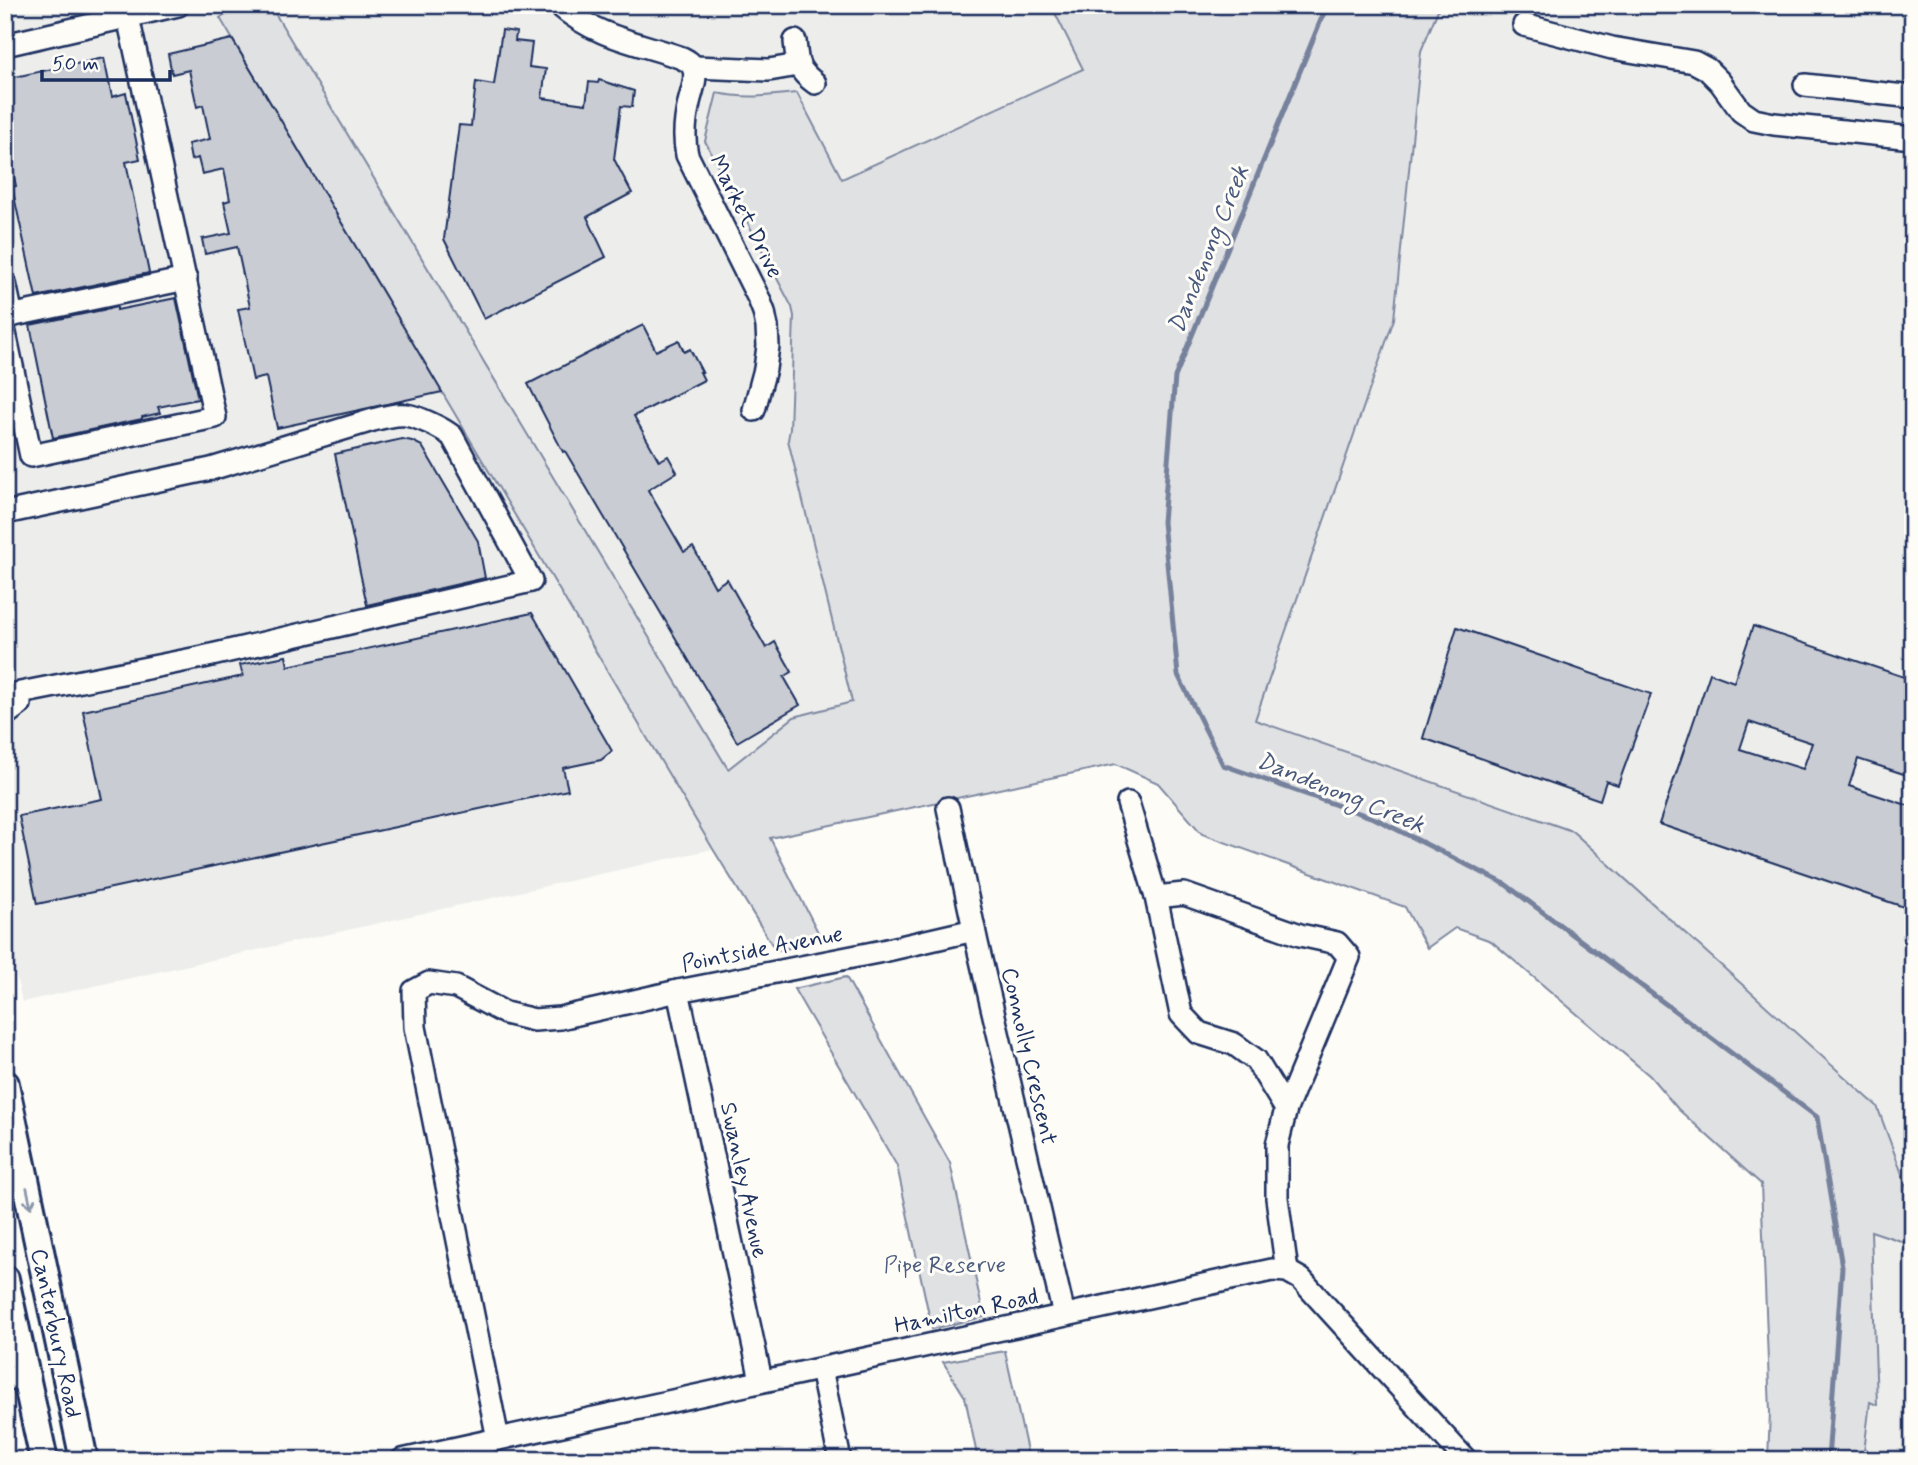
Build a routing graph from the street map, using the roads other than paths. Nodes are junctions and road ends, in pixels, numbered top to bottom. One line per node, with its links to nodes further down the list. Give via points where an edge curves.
1 (178, 5): 3 (street)
2 (559, 5): 8 (street, via 605,34 676,56)
3 (128, 17): 6 (street); 13 (street)
4 (1524, 25): 12 (street, via 1612,48 1694,62 1707,69 1754,120)
5 (795, 41): 7 (street)
6 (5, 46)
7 (798, 65): 8 (street, via 769,70); 9 (street)
8 (694, 67): 16 (street, Market Drive, via 685,123 687,155 759,299 767,327 765,369)
9 (815, 83)
10 (1805, 85): 11 (street)
11 (1913, 97)
12 (1913, 138)
13 (186, 279): 15 (street); 15 (street, via 215,417 31,456)
14 (5, 284): 15 (street)
15 (8, 322)
16 (754, 410)
17 (5, 513): 18 (street, via 211,469 373,419 408,415 452,436 531,581 66,685)
18 (9, 706)
19 (1128, 803): 21 (street)
20 (948, 808): 22 (street, Connolly Crescent)
21 (1156, 897): 25 (street, via 1181,1014 1199,1033 1234,1044 1256,1060); 25 (street, via 1184,894 1300,935 1337,943 1349,957)
22 (974, 930): 23 (street, Pointside Avenue); 28 (street, Connolly Crescent)
23 (678, 991): 31 (street, Swanley Avenue); 32 (street, Pointside Avenue, via 534,1020 505,1013 456,988 429,983 414,991 415,1027)
24 (5, 1084): 34 (main road, Canterbury Road, one-way to 34)
25 (1286, 1109): 26 (street, via 1277,1145 1277,1198)
26 (1287, 1271): 28 (street, Hamilton Road, via 1272,1270); 37 (street, via 1301,1279)
27 (5, 1279): 30 (main road, Canterbury Road)
28 (1065, 1315): 29 (street, Hamilton Road)
29 (821, 1368): 31 (street, Hamilton Road); 36 (street)
30 (16, 1378): 33 (main road, Canterbury Road)
31 (761, 1380): 32 (street, Hamilton Road)
32 (498, 1439): 35 (street, Hamilton Road)
33 (44, 1460)
34 (84, 1460)
35 (402, 1460)
36 (840, 1460)
37 (1466, 1460)

